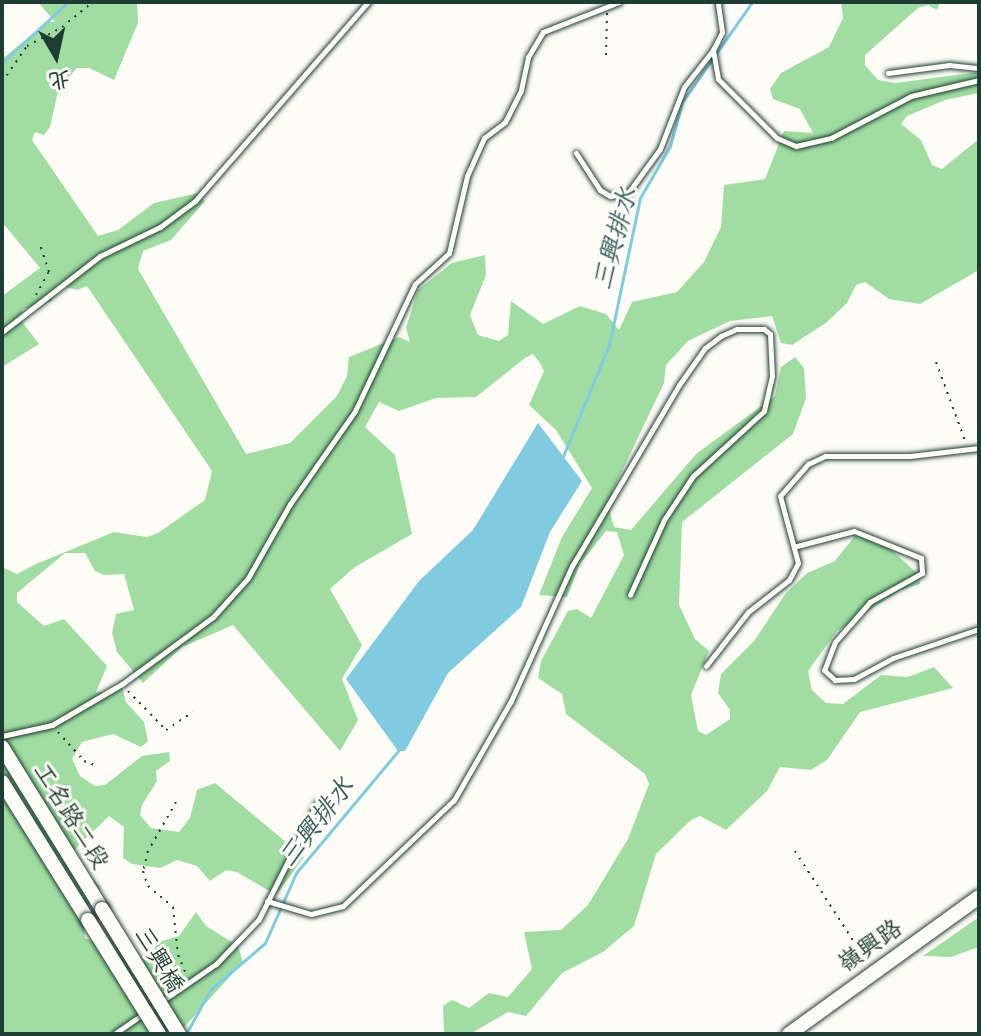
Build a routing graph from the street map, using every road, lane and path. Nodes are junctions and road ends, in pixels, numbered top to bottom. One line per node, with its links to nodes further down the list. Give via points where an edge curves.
1 (93, 2): 11 (path, via 27,46)
2 (368, 2): 14 (lane, via 195,201 160,227 100,256)
3 (619, 2): 5 (lane)
4 (718, 2): 6 (lane, via 722,32)
5 (605, 8): 7 (path, via 611,24); 23 (lane, via 543,32 528,57 521,90 505,122 484,138 467,176 449,253 415,284 355,411 290,504 248,578 213,617)
6 (713, 50): 10 (lane, via 718,79 777,138 796,146 831,138 911,96); 12 (lane, via 684,87 660,149 628,193 610,196 600,190)
7 (606, 55)
8 (979, 68): 9 (lane, via 949,65)
9 (888, 73)
10 (979, 80)
11 (2, 82)
12 (576, 153)
13 (40, 245): 14 (path, via 49,272)
14 (29, 313): 15 (lane)
15 (2, 332)
16 (936, 362): 18 (path)
17 (979, 448): 18 (lane)
18 (968, 449): 19 (lane, via 910,456 825,456 808,464 780,496 787,530)
19 (797, 546): 21 (lane, via 854,531 921,558 922,573 870,602 835,642 824,670 835,680 854,679 893,658); 22 (lane, via 798,563 789,580 748,612)
20 (630, 595): 34 (lane, via 664,520 693,476 764,411 772,376 770,334 764,329 737,329 721,336 705,348 679,385 572,566 511,701 454,800 343,906 311,914)
21 (979, 629)
22 (706, 666)
23 (122, 684): 24 (path, via 166,730); 25 (lane)
24 (193, 712)
25 (52, 725): 26 (lane); 28 (path, via 84,761)
26 (2, 736)
27 (2, 747): 35 (main road, 工名路二段)
28 (97, 766)
29 (2, 782): 36 (main road, 工名路二段)
30 (176, 802): 38 (path, via 148,851 143,871 148,886 173,907 178,955)
31 (317, 803): 34 (lane)
32 (795, 851): 37 (path)
33 (979, 897): 37 (main road, 嶺興路)
34 (267, 901): 38 (lane, via 259,919 216,964)
35 (102, 909): 41 (main road, 三興橋, bridge)
36 (88, 920): 40 (main road, 三興橋, bridge)
37 (872, 969): 42 (main road, 嶺興路)
38 (189, 982): 39 (lane)
39 (114, 1034)
40 (159, 1034)
41 (179, 1034)
42 (789, 1034)

